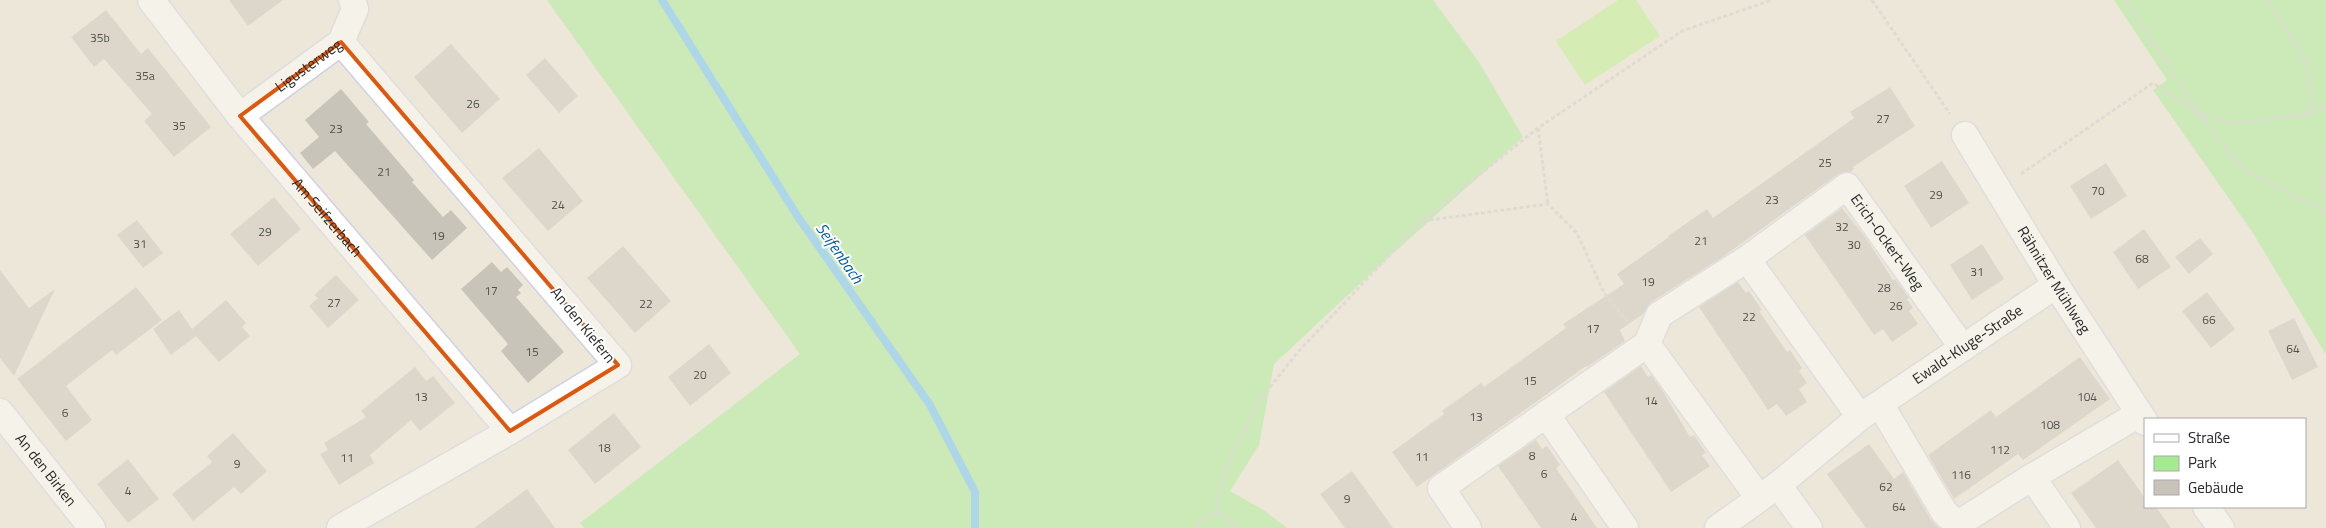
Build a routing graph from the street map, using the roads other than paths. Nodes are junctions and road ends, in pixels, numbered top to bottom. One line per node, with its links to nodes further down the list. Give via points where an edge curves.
1 (151, 0): 4 (street, Am Seifzerbach)
2 (352, 0): 3 (street, Ligusterweg, via 355,9)
3 (342, 42): 4 (street, Ligusterweg); 14 (street, An den Kiefern, via 618,365)
4 (240, 116): 14 (street, Am Seifzerbach)
5 (1965, 135): 7 (street, Rähnitzer Mühlweg)
6 (1747, 259): 8 (street, Erich-Ockert-Weg, via 1659,315); 9 (street, Erich-Ockert-Weg, via 1847,186); 10 (street)
7 (2056, 285): 9 (street, Ewald-Kluge-Straße); 13 (street, Rähnitzer Mühlweg)
8 (1648, 344): 12 (street); 16 (street)
9 (1963, 348): 10 (street, Ewald-Kluge-Straße)
10 (1870, 410): 16 (street, Ewald-Kluge-Straße); 18 (street, via 1944,512)
11 (0, 412): 19 (street, An den Birken)
12 (1546, 414): 21 (street, via 1441,488); 22 (street)
13 (2142, 418): 15 (street)
14 (510, 431): 20 (street, An den Kiefern)
15 (2032, 476): 18 (street); 25 (street)
16 (1769, 492): 23 (street, Ewald-Kluge-Straße); 24 (street)
17 (2207, 508): 26 (street)
18 (1960, 526)
19 (92, 528)
20 (340, 528)
21 (1468, 528)
22 (1625, 528)
23 (1718, 528)
24 (1809, 528)
25 (2067, 528)
26 (2221, 528)

